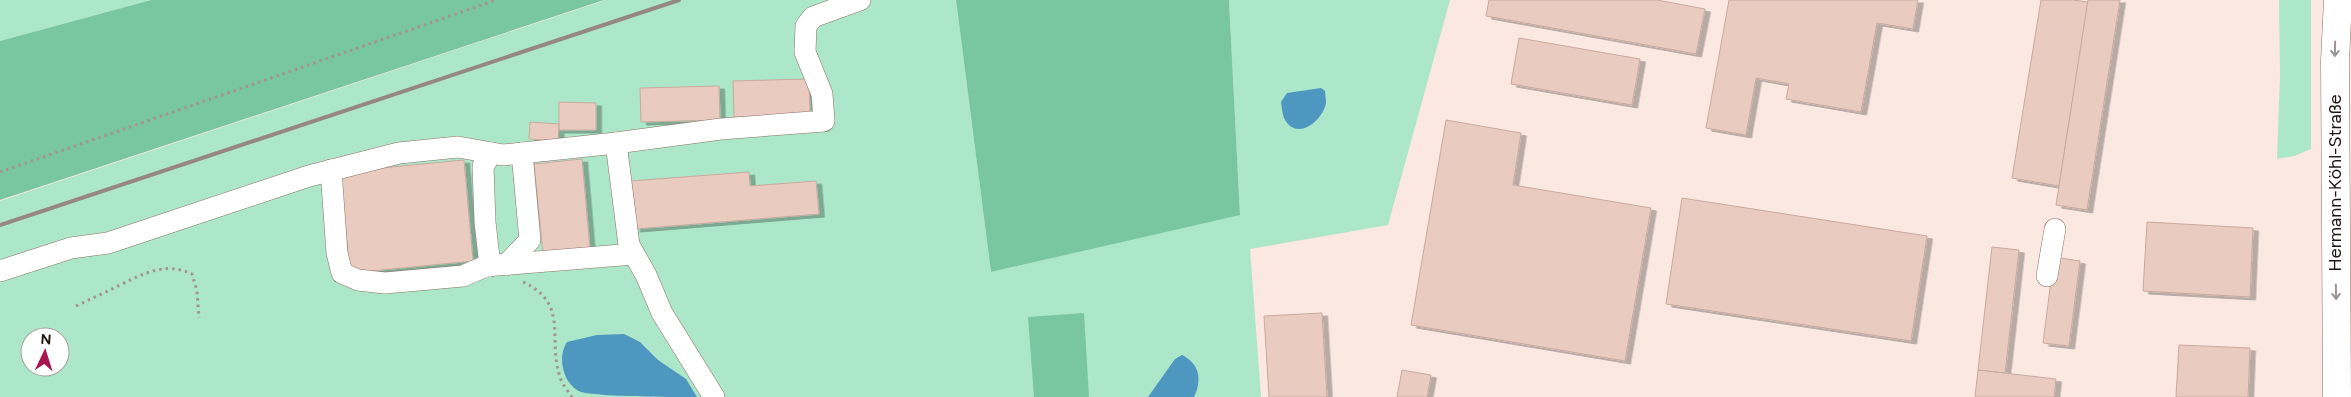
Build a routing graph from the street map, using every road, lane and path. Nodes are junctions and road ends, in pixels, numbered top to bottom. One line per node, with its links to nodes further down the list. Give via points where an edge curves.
1 (496, 0): 8 (path)
2 (860, 0): 4 (lane, via 813,17 806,26 805,52 822,94 824,121 721,129)
3 (2338, 0): 9 (main road, Hermann-Köhl-Straße, one-way to 9, via 2335,33)
4 (616, 143): 5 (lane); 11 (lane, via 629,245)
5 (522, 152): 6 (lane); 13 (lane, via 530,240)
6 (492, 153): 7 (lane, via 458,147 409,152); 13 (lane, via 483,166 485,222)
7 (331, 170): 12 (lane, via 108,243 71,248); 13 (lane, via 337,253 342,272 358,280 385,283)
8 (0, 172)
9 (2343, 174): 19 (main road, Hermann-Köhl-Straße, one-way to 19)
10 (2055, 228): 14 (lane)
11 (634, 254): 13 (lane); 18 (lane, via 662,313)
12 (0, 270)
13 (505, 270): 17 (path, via 533,287 553,309 560,378)
14 (2047, 276)
15 (76, 306): 16 (path, via 147,272 174,268 192,274)
16 (199, 318)
17 (572, 397)
18 (714, 397)
19 (2337, 397)

